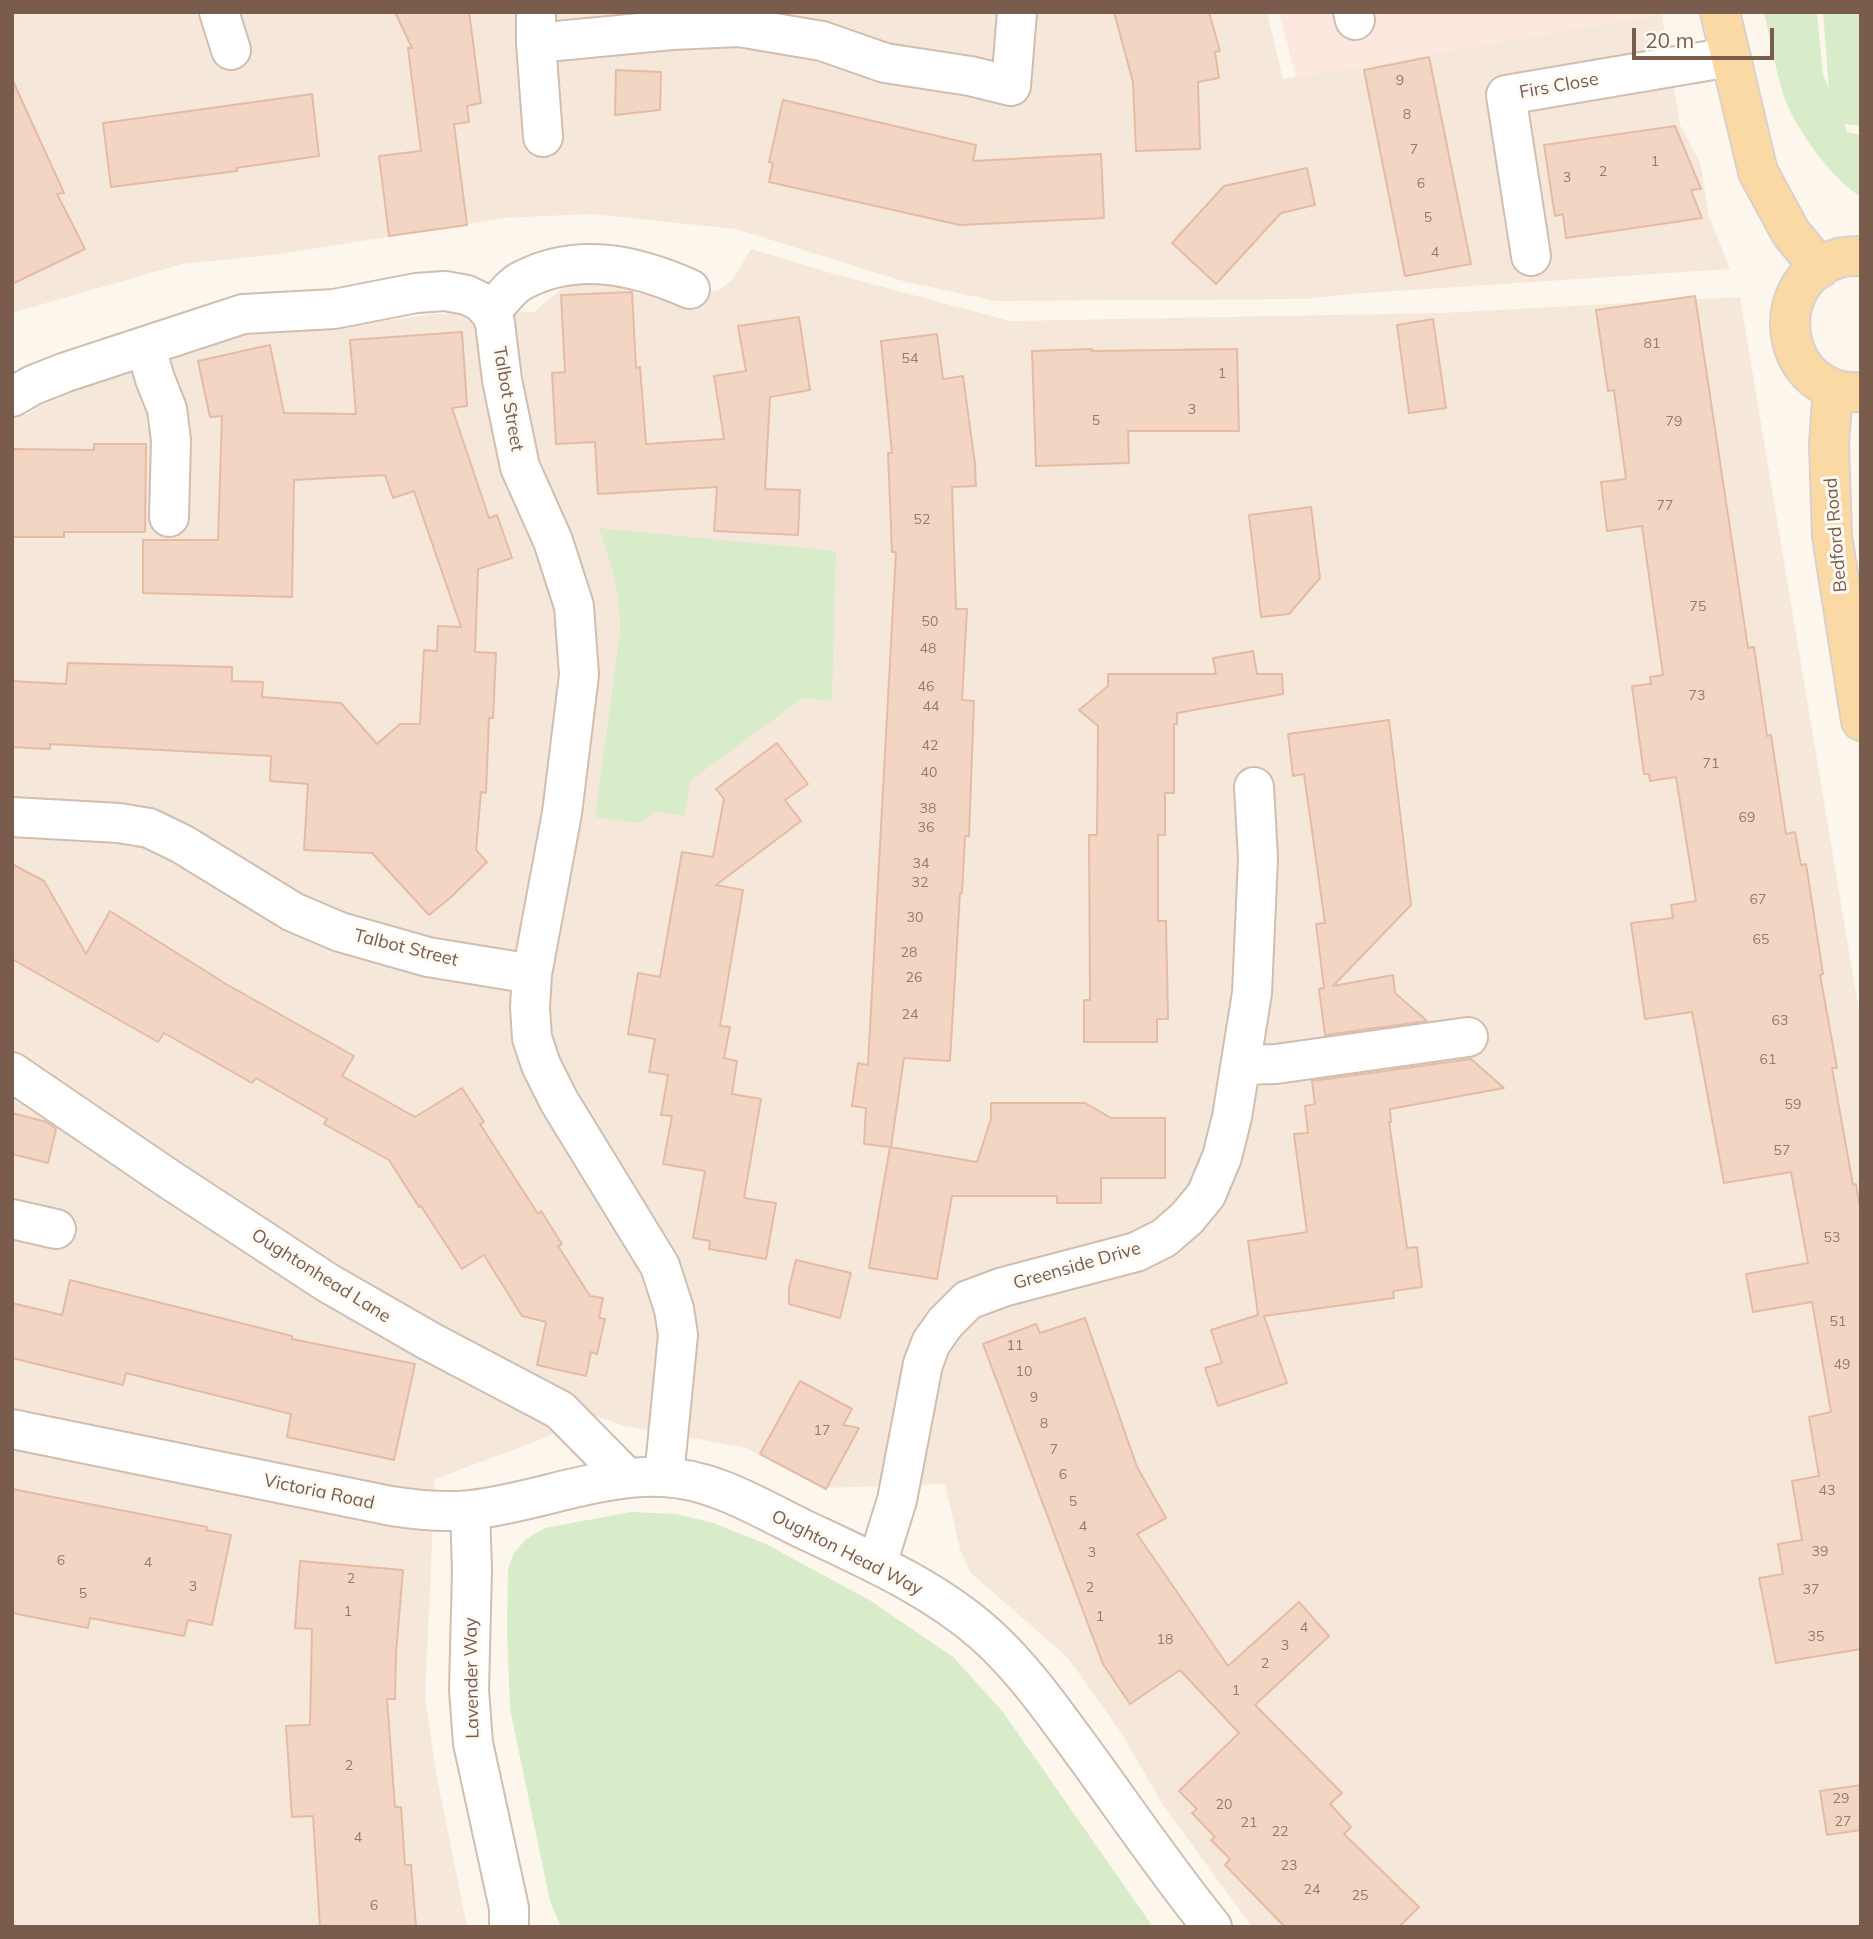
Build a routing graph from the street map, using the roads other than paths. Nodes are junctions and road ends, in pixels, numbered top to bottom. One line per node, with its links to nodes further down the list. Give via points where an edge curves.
1 (219, 12): 5 (street)
2 (1017, 12): 4 (street, via 1011,86 885,63 822,41 739,27)
3 (1720, 12): 6 (main road)
4 (536, 28): 7 (street)
5 (231, 50)
6 (1730, 57): 8 (street, Firs Close, via 1506,95); 10 (main road, via 1758,172 1790,233)
7 (543, 137)
8 (1531, 256)
9 (1861, 256): 10 (main road, via 1840,258)
10 (1820, 268): 14 (main road, via 1808,276 1791,306 1793,346 1815,379)
11 (690, 289): 12 (street, via 619,265 584,263 519,282)
12 (491, 312): 13 (street, via 467,295 416,293 334,309 243,314); 20 (street, Talbot Street, via 520,467 553,541 574,606 579,675 562,813)
13 (146, 348): 15 (street, via 66,372); 16 (street, via 167,409 172,440)
14 (1847, 391): 17 (main road, Bedford Road, via 1829,444 1832,536)
15 (12, 397)
16 (169, 517)
17 (1861, 721)
18 (1254, 787): 22 (street, Greenside Drive, via 1258,858 1252,993)
19 (12, 817): 20 (street, Talbot Street, via 149,828 293,912 340,932 428,957)
20 (532, 974): 27 (street, Talbot Street, via 532,1038 541,1065 660,1266 674,1309 678,1335)
21 (1468, 1037): 22 (street)
22 (1241, 1065): 30 (street, Greenside Drive, via 1222,1157 1206,1195 1187,1218 1164,1238 1136,1252 968,1300 945,1323 923,1364 897,1500)
23 (12, 1072): 28 (street, Oughtonhead Lane, via 328,1283 560,1409)
24 (12, 1219): 25 (street)
25 (56, 1229)
26 (12, 1429): 29 (street, Victoria Road, via 391,1506)
27 (664, 1477): 28 (street, Oughton Head Way); 30 (street, Oughton Head Way, via 724,1491)
28 (627, 1478): 29 (street, Victoria Road)
29 (470, 1510): 31 (street, Lavender Way, via 473,1743 509,1908)
30 (877, 1564): 32 (street, Oughton Head Way, via 984,1634 1042,1695)
31 (509, 1927)
32 (1212, 1927)

